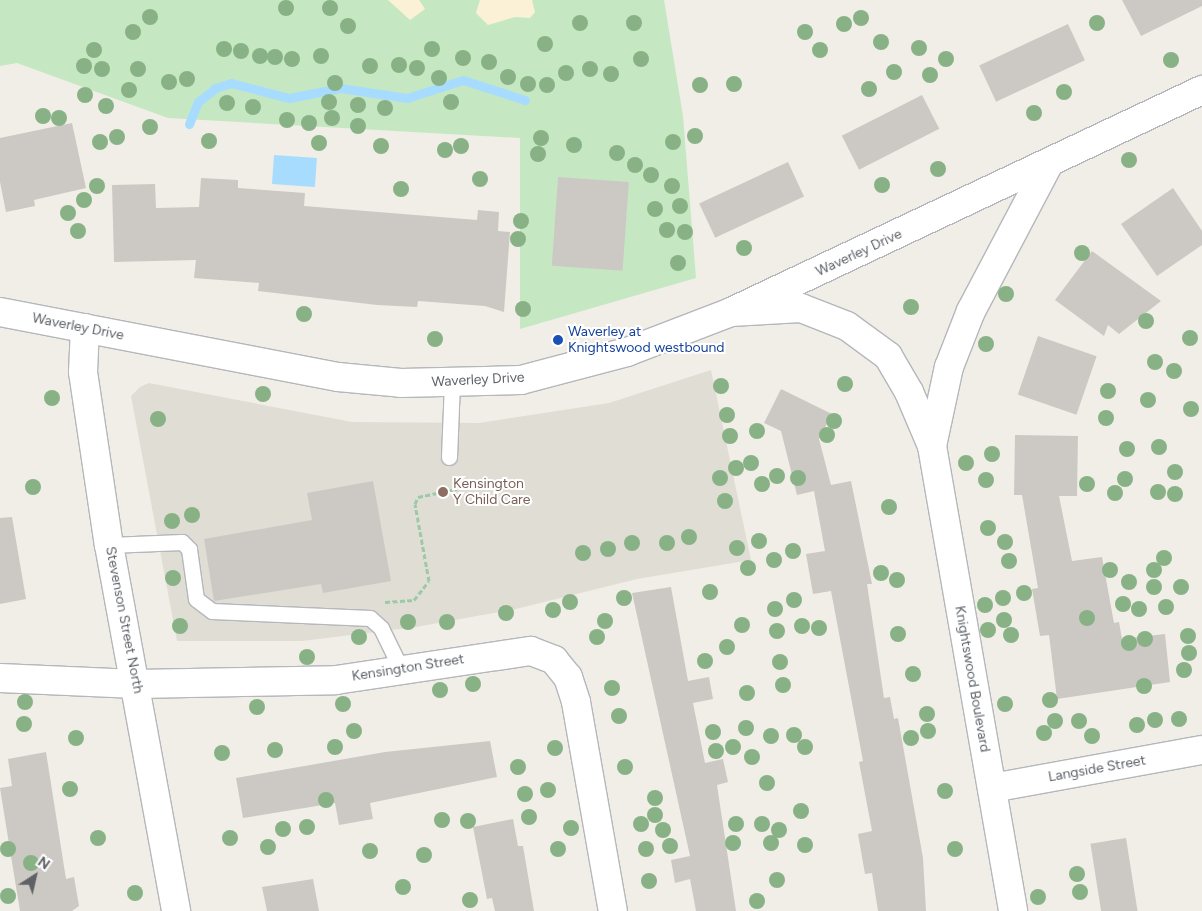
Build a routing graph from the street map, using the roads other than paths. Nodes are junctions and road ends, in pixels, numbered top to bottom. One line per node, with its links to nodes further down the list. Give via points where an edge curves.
1 (1202, 90): 2 (street, Waverley Drive)
2 (1048, 165): 4 (street, Waverley Drive); 7 (street, Knightswood Boulevard, via 971,311 949,366)
3 (0, 312): 5 (street, Waverley Drive)
4 (731, 312): 6 (street, Waverley Drive, via 627,352 521,380); 7 (street, Knightswood Boulevard, via 801,308 847,326 888,356 910,392)
5 (85, 328): 6 (street, Waverley Drive, via 338,377); 9 (street, Stevenson Street North, via 83,372)
6 (452, 383): 8 (lane)
7 (932, 446): 14 (street, Knightswood Boulevard)
8 (449, 457)
9 (109, 545): 10 (lane, via 182,542 189,549 196,599 212,611 370,618 381,628); 12 (street, Stevenson Street North)
10 (400, 670): 12 (street, Kensington Street, via 336,680); 16 (street, Kensington Street, via 509,652 531,651 554,660 568,677 576,702)
11 (0, 678): 12 (street, Kensington Street)
12 (136, 684): 15 (street, Stevenson Street North)
13 (1202, 750): 14 (street, Langside Street)
14 (992, 788): 17 (street, Knightswood Boulevard)
15 (176, 911)
16 (613, 911)
17 (1013, 911)

